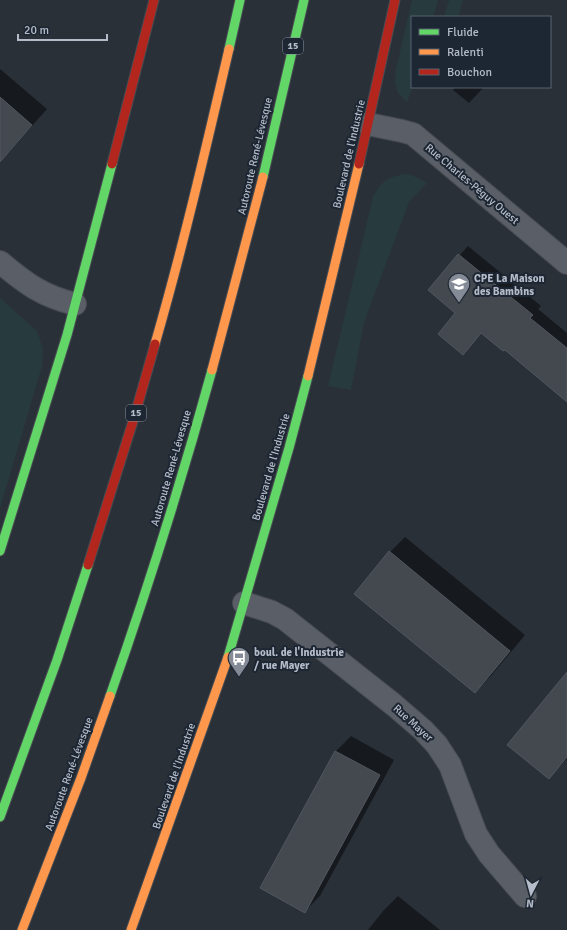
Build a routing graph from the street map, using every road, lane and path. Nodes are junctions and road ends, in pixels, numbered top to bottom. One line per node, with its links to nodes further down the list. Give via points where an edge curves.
1 (154, 0): 8 (main road)
2 (240, 0): 11 (main road, 15, via 172,286 136,410 57,660)
3 (304, 0): 13 (main road, Autoroute René-Lévesque / 15, via 248,236 201,411 163,538 98,731)
4 (395, 0): 5 (main road, Boulevard de l'Industrie)
5 (368, 124): 7 (street, Rue Charles-Péguy Ouest, via 413,134); 10 (main road, Boulevard de l'Industrie, via 304,393)
6 (0, 262): 8 (street, via 34,288)
7 (567, 263)
8 (75, 304): 9 (main road)
9 (0, 551)
10 (244, 603): 12 (street, Rue Mayer, via 285,619 423,730 450,765 476,834 486,850); 14 (main road, Boulevard de l'Industrie, via 231,649)
11 (0, 817)
12 (525, 896)
13 (22, 930)
14 (131, 930)

